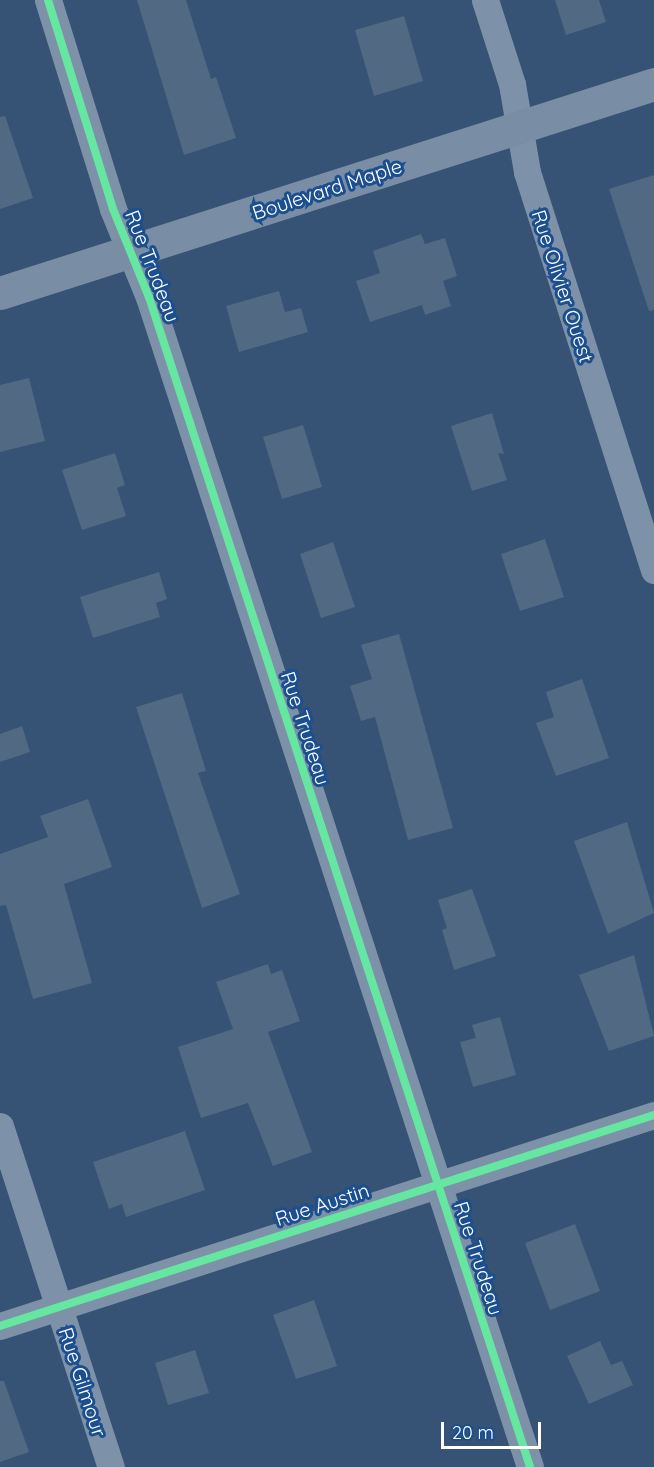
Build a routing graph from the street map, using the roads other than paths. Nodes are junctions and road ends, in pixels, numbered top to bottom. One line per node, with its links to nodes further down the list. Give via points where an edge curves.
1 (48, 0): 5 (street, Rue Trudeau)
2 (485, 0): 4 (street, Rue Olivier Ouest, via 512,84)
3 (654, 84): 4 (street, Boulevard Maple)
4 (518, 128): 5 (street, Boulevard Maple); 7 (street, Rue Olivier Ouest, via 527,172)
5 (130, 252): 6 (street, Boulevard Maple); 10 (street, Rue Trudeau, via 149,297)
6 (0, 293)
7 (654, 570)
8 (654, 1115): 10 (street, Rue Austin)
9 (0, 1126): 11 (street, Rue Gilmour)
10 (438, 1184): 11 (street, Rue Austin); 14 (street, Rue Trudeau)
11 (59, 1307): 12 (street, Rue Austin); 13 (street, Rue Gilmour)
12 (0, 1326)
13 (111, 1467)
14 (530, 1467)

